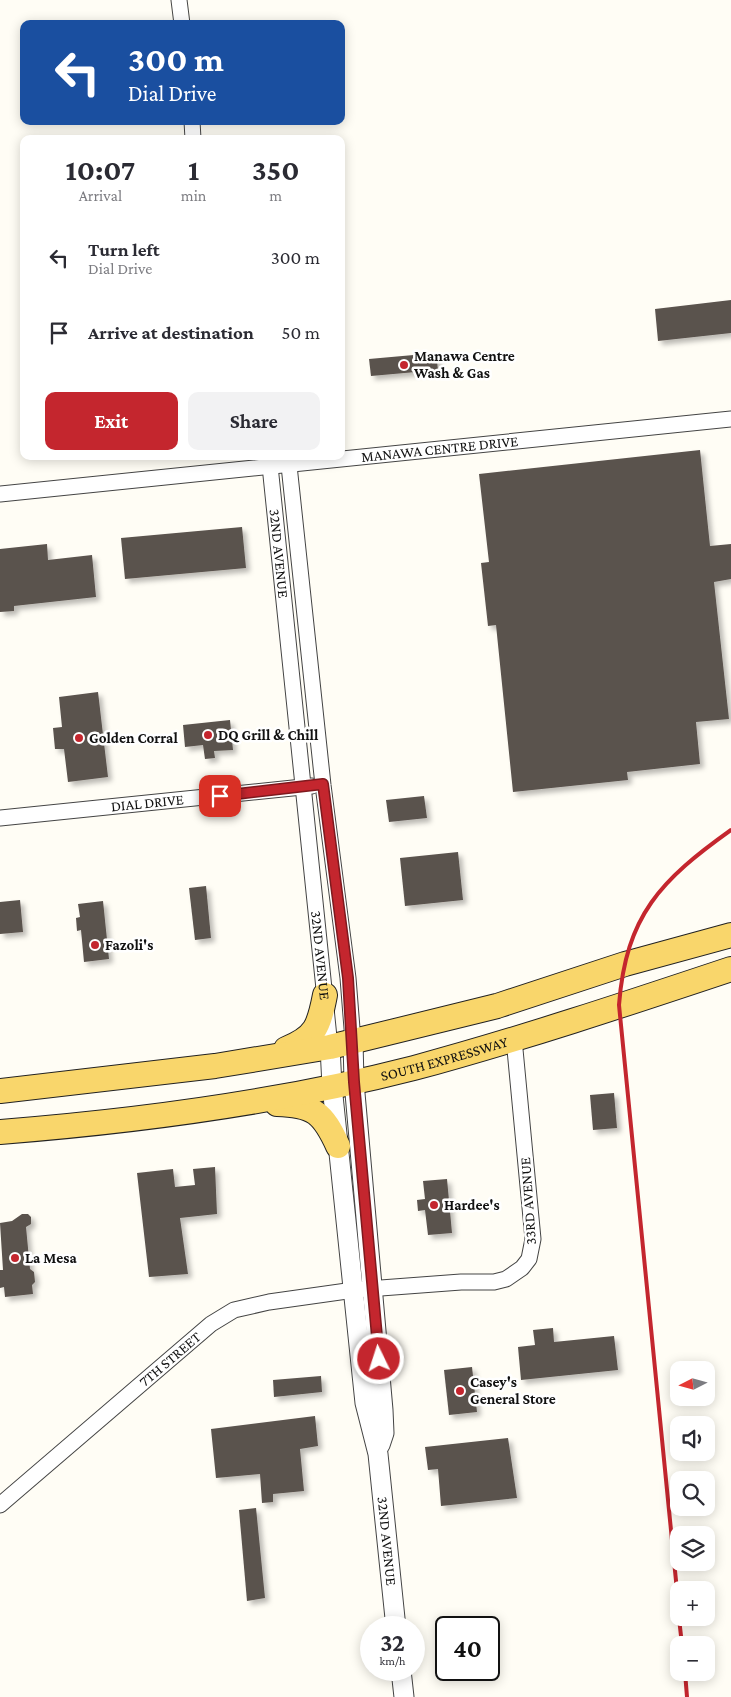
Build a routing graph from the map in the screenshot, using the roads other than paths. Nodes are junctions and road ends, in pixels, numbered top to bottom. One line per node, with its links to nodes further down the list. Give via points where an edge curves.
1 (179, 0): 2 (street)
2 (182, 20)
3 (731, 419): 4 (street, MANAWA CENTRE DRIVE)
4 (345, 455)
5 (288, 460): 6 (street, MANAWA CENTRE DRIVE); 8 (street, 32ND AVENUE)
6 (269, 461): 7 (street, MANAWA CENTRE DRIVE); 9 (street, 32ND AVENUE)
7 (0, 494)
8 (323, 784): 9 (street, DIAL DRIVE); 15 (street, 32ND AVENUE)
9 (303, 787): 10 (street, DIAL DRIVE); 13 (street, 32ND AVENUE)
10 (0, 818)
11 (731, 935): 15 (main road, via 625,964 497,1006)
12 (731, 969): 14 (main road, SOUTH EXPRESSWAY)
13 (325, 995): 16 (street, 32ND AVENUE); 17 (main road, via 320,1019 310,1036 302,1043)
14 (514, 1039): 18 (main road, SOUTH EXPRESSWAY, via 414,1068); 24 (street, 33RD AVENUE, via 533,1239 529,1259 515,1274 494,1282)
15 (353, 1041): 16 (main road); 18 (street, 32ND AVENUE)
16 (330, 1047): 17 (main road); 18 (street, 32ND AVENUE)
17 (262, 1059): 19 (main road)
18 (343, 1084): 20 (main road, SOUTH EXPRESSWAY); 22 (street, 32ND AVENUE); 24 (street, 32ND AVENUE)
19 (0, 1091)
20 (245, 1103): 21 (main road, SOUTH EXPRESSWAY); 22 (main road, via 310,1108 324,1119)
21 (0, 1132)
22 (338, 1146): 23 (street, 32ND AVENUE)
23 (354, 1290): 24 (street, 7TH STREET); 25 (street, 32ND AVENUE, via 365,1403); 26 (street, 7TH STREET, via 245,1306 223,1316)
24 (373, 1290): 25 (street, 32ND AVENUE, via 384,1433)
25 (378, 1454): 27 (street, 32ND AVENUE)
26 (0, 1505)
27 (395, 1616)
28 (402, 1681): 29 (street)
29 (404, 1697)

